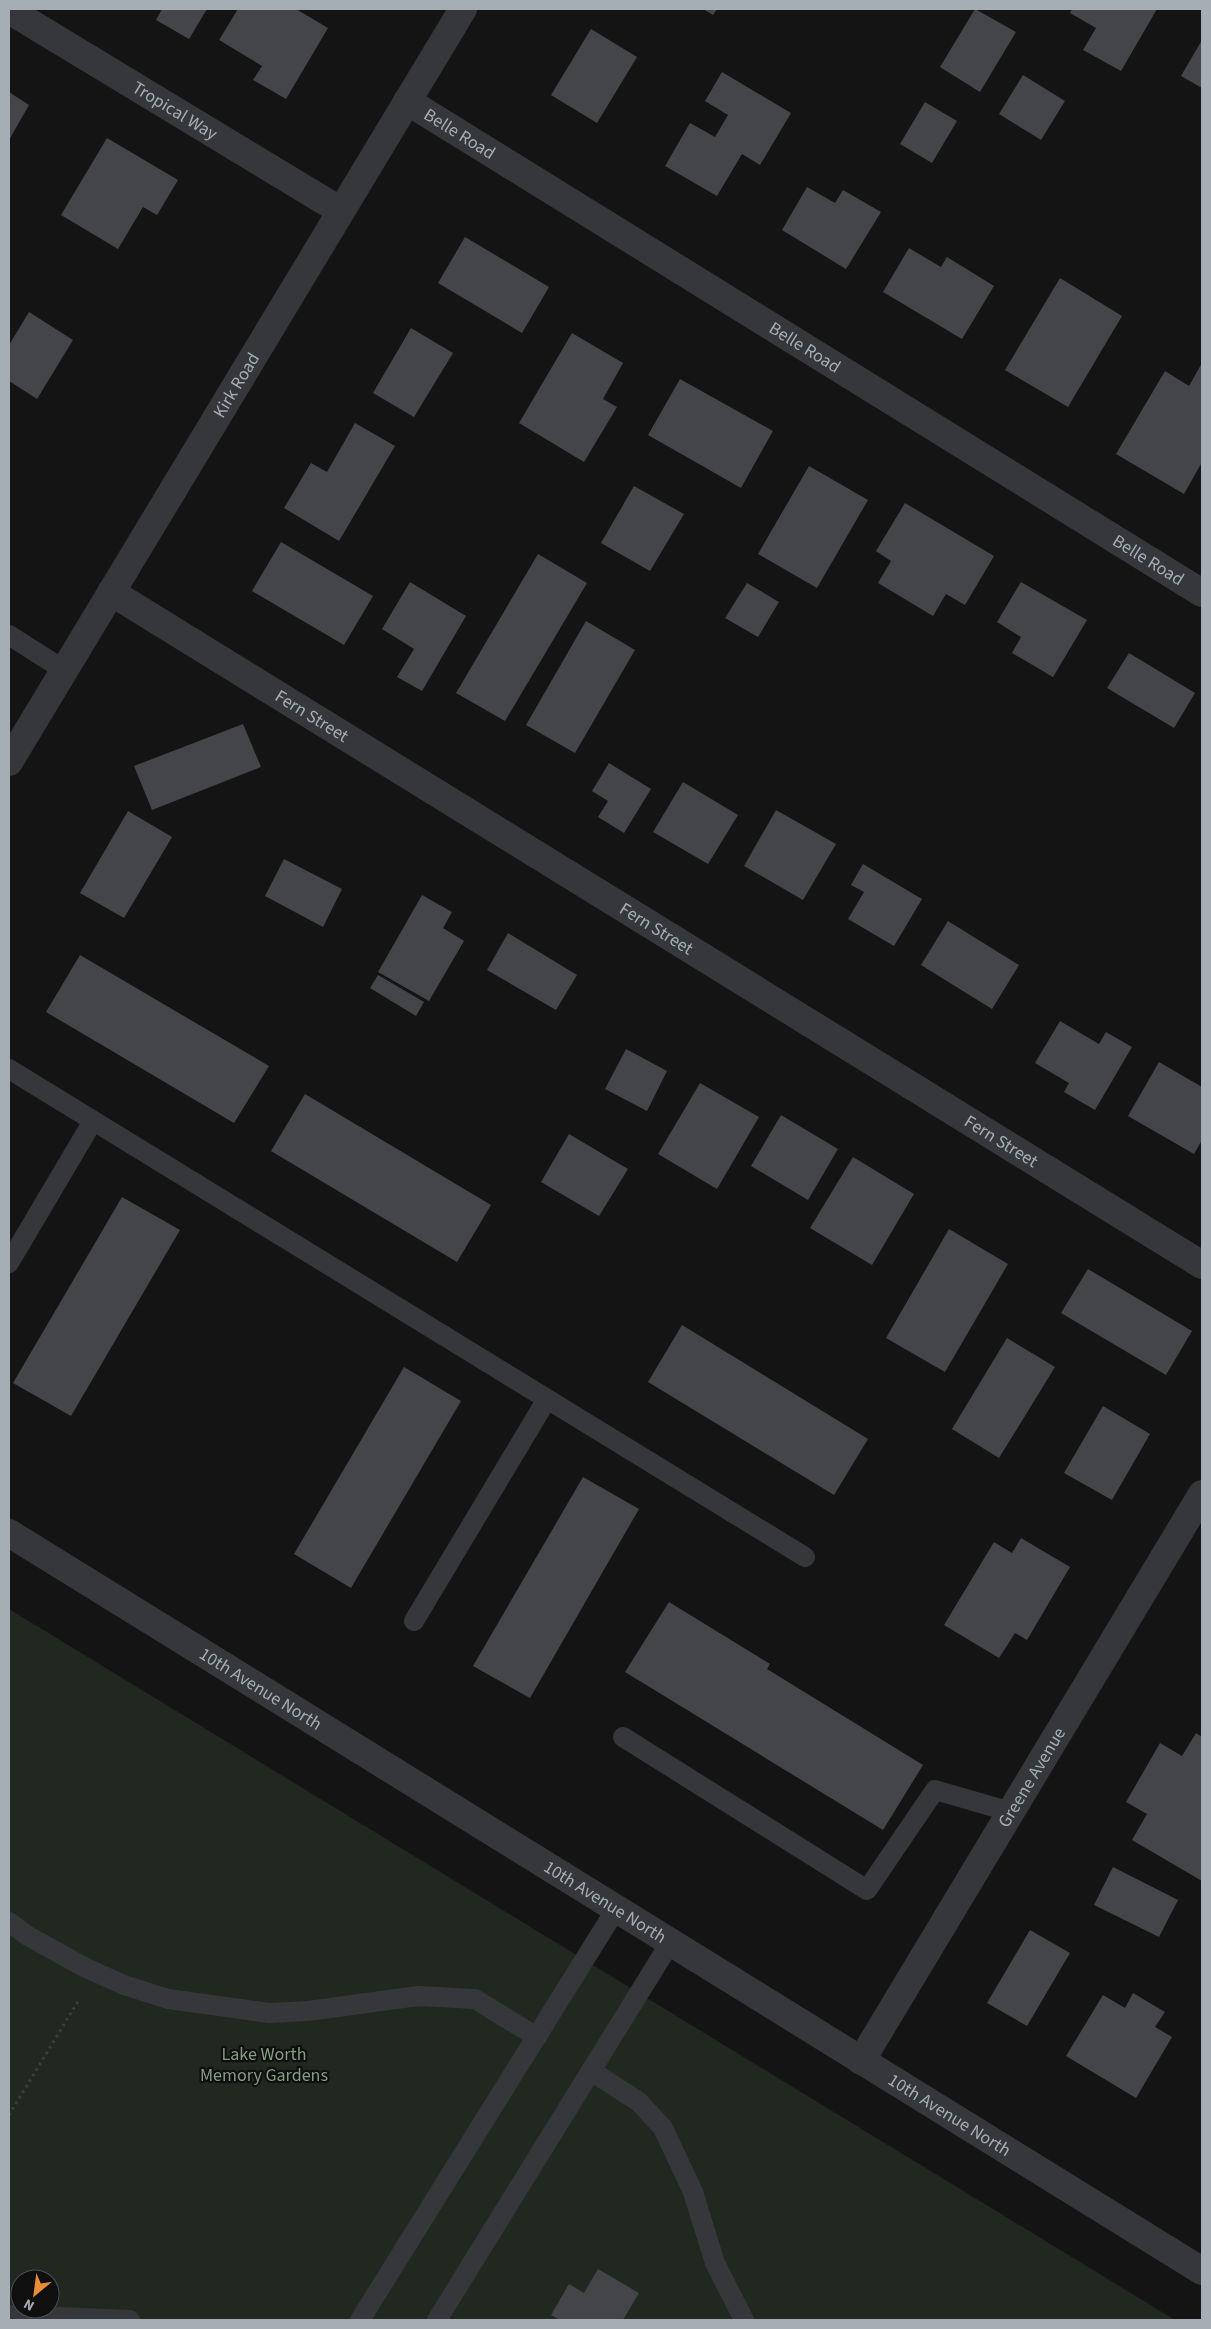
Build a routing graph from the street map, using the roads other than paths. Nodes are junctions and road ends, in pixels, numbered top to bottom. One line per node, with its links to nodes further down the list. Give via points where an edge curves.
1 (463, 9): 3 (street, Kirk Road)
2 (9, 10): 4 (street, Tropical Way)
3 (408, 100): 4 (street, Kirk Road); 6 (street, Belle Road)
4 (341, 211): 5 (street, Kirk Road)
5 (111, 592): 8 (street, Kirk Road); 13 (street, Fern Street)
6 (1202, 593)
7 (9, 634): 8 (lane)
8 (64, 670): 9 (street, Kirk Road)
9 (9, 762)
10 (9, 1069): 11 (lane)
11 (93, 1120): 12 (lane); 14 (lane)
12 (9, 1263)
13 (1202, 1265)
14 (547, 1399): 17 (lane); 18 (lane)
15 (1202, 1494): 20 (street, Greene Avenue)
16 (9, 1533): 21 (street, 10th Avenue North)
17 (805, 1557)
18 (414, 1621)
19 (623, 1737): 20 (lane, via 867,1890 935,1790)
20 (1012, 1812): 25 (street, Greene Avenue)
21 (616, 1910): 23 (street, 10th Avenue North); 24 (lane)
22 (9, 1922): 24 (lane, via 28,1936 96,1972 124,1985 168,1998 269,2013 308,2012 418,1996 475,1999)
23 (670, 1943): 25 (street, 10th Avenue North); 26 (lane)
24 (537, 2037): 30 (lane)
25 (861, 2061): 27 (street, 10th Avenue North)
26 (591, 2071): 31 (lane); 32 (lane, via 639,2102 663,2128 693,2192 715,2263)
27 (1202, 2271)
28 (9, 2315): 29 (lane)
29 (130, 2320)
30 (360, 2320)
31 (437, 2320)
32 (744, 2320)

